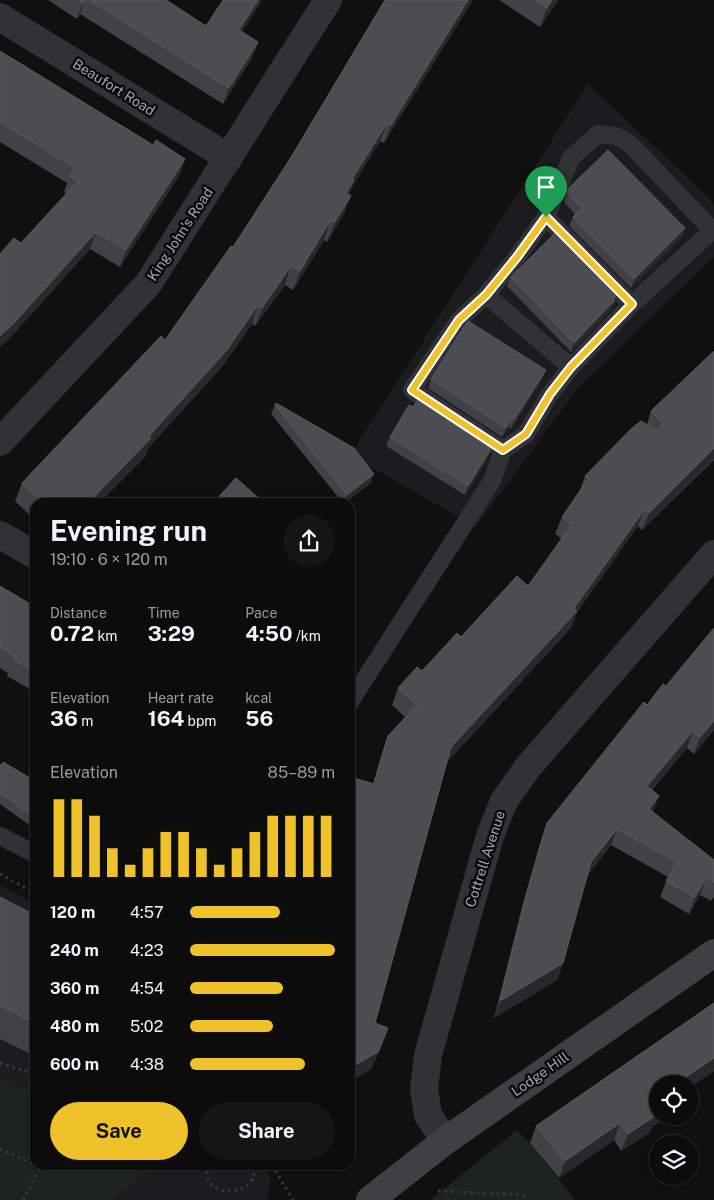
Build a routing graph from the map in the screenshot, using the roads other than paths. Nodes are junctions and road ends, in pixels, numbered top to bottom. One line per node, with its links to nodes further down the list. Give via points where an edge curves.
1 (328, 0): 3 (street, King John's Road)
2 (0, 16): 3 (street, Beaufort Road)
3 (229, 158): 9 (street, King John's Road, via 148,284)
4 (546, 217): 5 (lane, via 571,158 598,134 616,136 630,144); 6 (lane); 7 (lane)
5 (713, 231): 7 (lane)
6 (486, 295): 8 (lane); 10 (lane, via 459,320 412,390)
7 (632, 304): 8 (lane)
8 (571, 367): 10 (lane, via 526,434)
9 (0, 442)
10 (503, 450): 14 (lane, via 492,480)
11 (0, 535): 12 (street)
12 (30, 552)
13 (714, 554): 18 (street, Cottrell Avenue, via 528,768 504,801 490,836 428,1055 424,1090 428,1115)
14 (355, 694)
15 (0, 836): 16 (lane)
16 (30, 851)
17 (714, 952): 18 (main road, Lodge Hill)
18 (445, 1141): 19 (main road, Lodge Hill)
19 (370, 1200)

